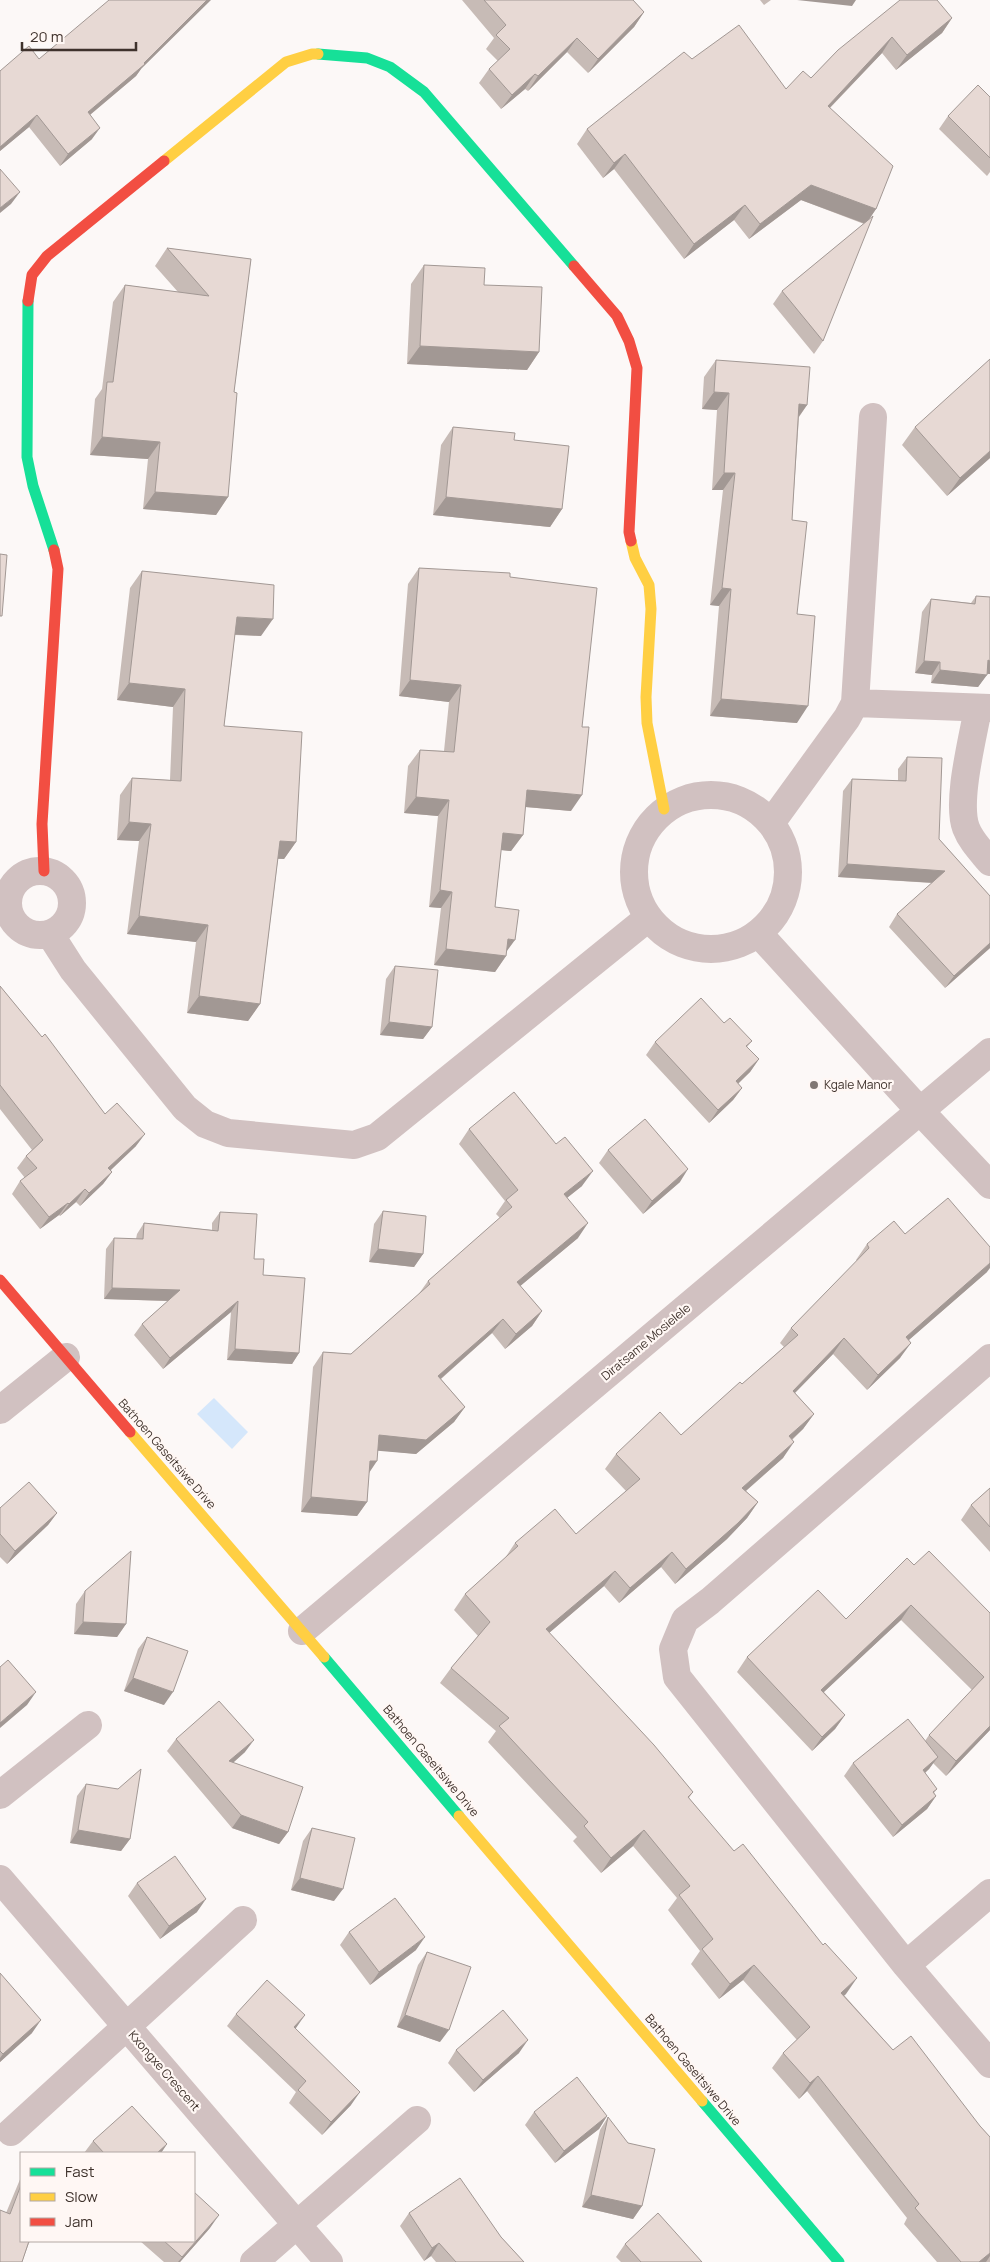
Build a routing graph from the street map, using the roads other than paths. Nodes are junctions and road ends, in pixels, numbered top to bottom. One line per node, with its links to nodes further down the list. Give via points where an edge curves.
1 (873, 417): 2 (street)
2 (855, 703): 3 (street); 5 (street, via 848,718)
3 (984, 708): 6 (street, via 963,808 971,840)
4 (664, 809): 5 (street, via 691,796 721,794 749,804); 7 (street, via 647,723 649,585 635,558 629,532 637,368 629,341 617,316 424,92 390,67 367,58 312,54 286,62 47,256 32,275 28,298 29,479 55,547 58,569 42,824); 9 (street, via 644,832 634,860 635,890)
5 (771, 823): 11 (street, via 786,850 788,881 779,910)
6 (990, 862)
7 (44, 871): 8 (street, via 30,872 18,879); 10 (street, via 58,876 68,886 72,900 70,914 63,926)
8 (4, 906): 10 (street, via 22,930 36,935)
9 (648, 918): 10 (street, via 378,1137 354,1145 228,1133 205,1124 179,1100 74,970); 11 (street, via 670,939 700,950 731,948)
10 (50, 934)
11 (759, 934): 13 (street)
12 (990, 1052): 13 (street, Diratsame Mosielele)
13 (920, 1111): 14 (street); 19 (street, Diratsame Mosielele)
14 (990, 1185)
15 (0, 1280): 16 (street, Bathoen Gaseitsiwe Drive)
16 (66, 1357): 18 (street); 19 (street, Bathoen Gaseitsiwe Drive)
17 (990, 1358): 25 (street, via 685,1620 673,1648 677,1677)
18 (0, 1410)
19 (302, 1631): 33 (street, Bathoen Gaseitsiwe Drive)
20 (88, 1725): 21 (street)
21 (0, 1796)
22 (0, 1879): 26 (street, Kxongxe Crescent)
23 (990, 1893): 25 (street)
24 (243, 1920): 26 (street)
25 (906, 1965): 27 (street)
26 (125, 2027): 29 (street); 30 (street, Kxongxe Crescent)
27 (990, 2064)
28 (417, 2120): 30 (street)
29 (11, 2132)
30 (298, 2225): 31 (street); 32 (street, Kxongxe Crescent)
31 (254, 2262)
32 (329, 2262)
33 (838, 2262)

